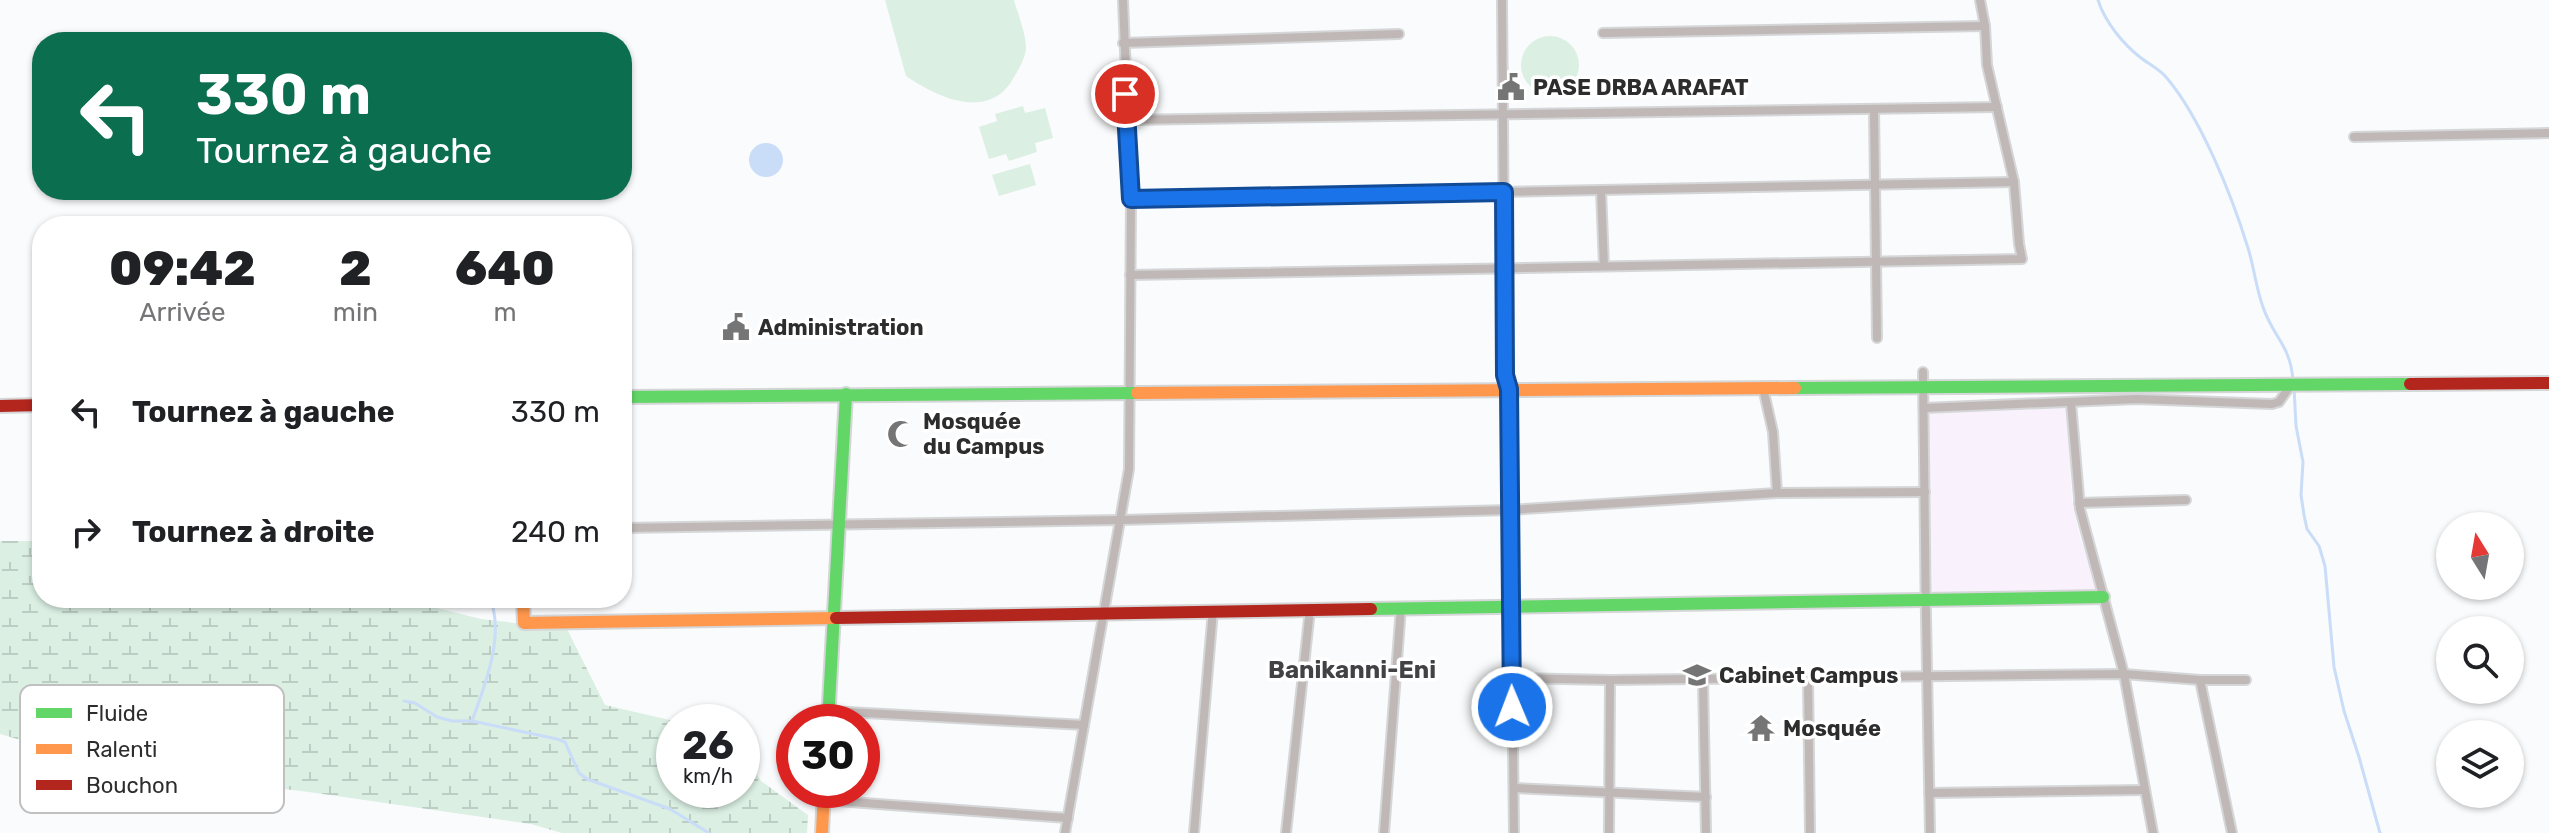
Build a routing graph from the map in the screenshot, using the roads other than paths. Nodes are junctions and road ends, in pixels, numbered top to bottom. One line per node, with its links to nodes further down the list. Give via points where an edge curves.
1 (1123, 0): 7 (street)
2 (1502, 0): 10 (street)
3 (1980, 0): 4 (street)
4 (1985, 26): 5 (street); 8 (street)
5 (1603, 33)
6 (1399, 34): 7 (street)
7 (1123, 43): 11 (street)
8 (1997, 107): 9 (street); 14 (street)
9 (1874, 109): 10 (street); 15 (street)
10 (1503, 115): 11 (street); 17 (street)
11 (1126, 120): 18 (street)
12 (2549, 133): 13 (street)
13 (2354, 137)
14 (2014, 182): 15 (street); 19 (street, via 2022,259)
15 (1875, 185): 16 (street); 19 (street)
16 (1601, 190): 17 (street); 20 (street)
17 (1504, 192): 18 (street); 21 (street)
18 (1131, 199): 22 (street)
19 (1876, 261): 20 (street); 23 (street)
20 (1604, 266): 21 (street)
21 (1504, 268): 22 (street); 29 (street)
22 (1130, 275): 30 (street)
23 (1877, 338)
24 (1923, 372): 28 (street)
25 (2549, 383): 26 (street)
26 (2290, 386): 28 (street); 33 (street, via 2272,404 2156,399)
27 (1763, 388): 28 (street); 29 (street); 38 (street, via 1773,432)
28 (1924, 388): 36 (street)
29 (1509, 389): 30 (street); 41 (street)
30 (1131, 393): 31 (street); 42 (street, via 1129,469)
31 (846, 394): 32 (street); 43 (street)
32 (632, 397)
33 (2071, 403): 36 (street); 40 (street)
34 (32, 405): 35 (street)
35 (0, 406)
36 (1924, 408): 37 (street)
37 (1925, 492): 38 (street); 46 (street)
38 (1777, 493): 41 (street)
39 (2186, 500): 40 (street)
40 (2079, 503): 45 (street)
41 (1510, 510): 42 (street); 47 (street)
42 (1120, 520): 43 (street); 52 (street)
43 (839, 525): 44 (street); 53 (street)
44 (632, 528)
45 (2103, 597): 46 (street); 55 (street)
46 (1927, 599): 47 (street); 54 (street)
47 (1511, 606): 48 (street); 56 (street)
48 (1401, 607): 50 (street); 77 (street)
49 (523, 608): 53 (street, via 524,623)
50 (1310, 609): 51 (street); 76 (street)
51 (1213, 610): 52 (street); 75 (street)
52 (1104, 612): 53 (street); 64 (street)
53 (834, 617): 62 (street)
54 (1925, 674): 55 (street); 57 (street); 68 (street)
55 (2124, 674): 60 (street); 66 (street)
56 (1512, 678): 59 (street); 65 (street)
57 (1808, 678): 58 (street); 81 (street)
58 (1703, 679): 59 (street); 69 (street)
59 (1610, 680): 67 (street)
60 (2200, 680): 61 (street); 84 (street)
61 (2246, 680)
62 (829, 704)
63 (880, 718): 64 (street)
64 (1084, 725): 72 (street)
65 (1514, 788): 67 (street); 78 (street)
66 (2145, 790): 68 (street); 83 (street)
67 (1609, 793): 69 (street); 79 (street)
68 (1929, 793): 82 (street)
69 (1706, 797): 80 (street)
70 (880, 800): 72 (street)
71 (823, 808): 73 (street)
72 (1068, 818): 74 (street)
73 (822, 833)
74 (1065, 833)
75 (1194, 833)
76 (1286, 833)
77 (1384, 833)
78 (1514, 833)
79 (1609, 833)
80 (1706, 833)
81 (1810, 833)
82 (1930, 833)
83 (2153, 833)
84 (2232, 833)

